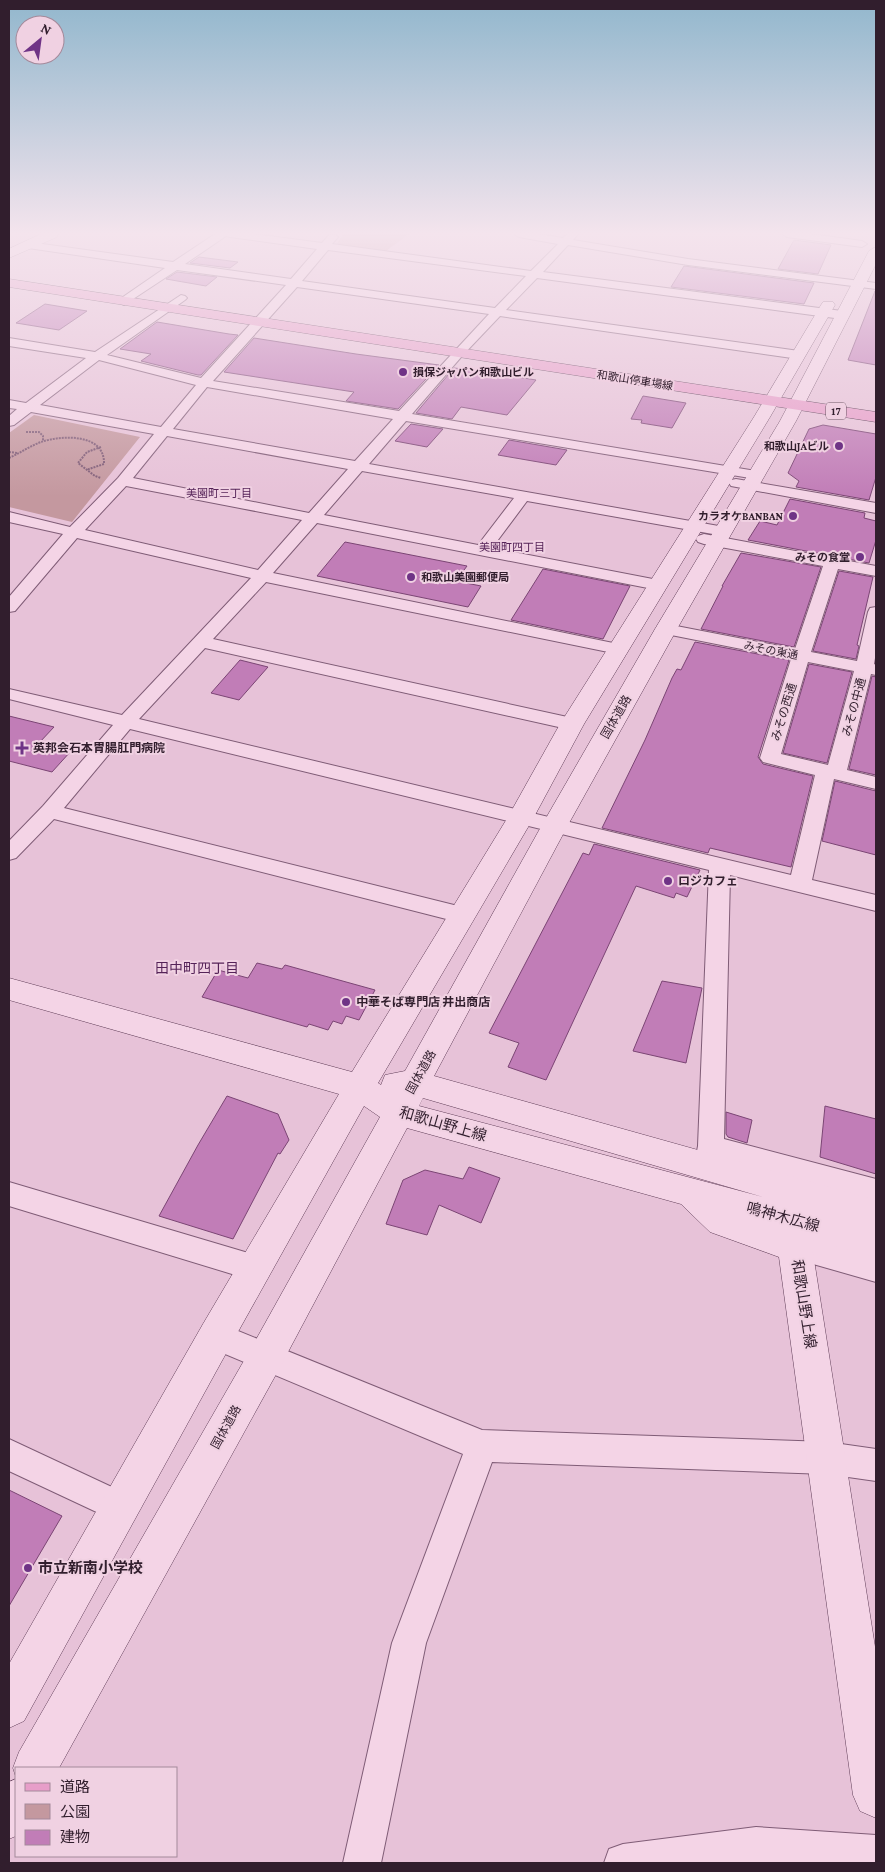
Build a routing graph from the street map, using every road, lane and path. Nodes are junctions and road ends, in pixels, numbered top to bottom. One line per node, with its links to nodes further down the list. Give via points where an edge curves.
1 (148, 321): 14 (street)
2 (261, 321): 15 (street)
3 (288, 321): 12 (main road, 和歌山停車場線 / 17)
4 (304, 321): 9 (main road, 和歌山停車場線 / 17)
5 (490, 321): 9 (street)
6 (564, 321): 13 (street)
7 (819, 321): 13 (street)
8 (837, 321): 17 (street)
9 (472, 340): 11 (main road, 和歌山停車場線 / 17); 12 (street)
10 (9, 342): 14 (street)
11 (520, 347)
12 (458, 353): 17 (main road, 和歌山停車場線 / 17); 20 (street)
13 (799, 355): 17 (street)
14 (97, 356): 15 (street); 19 (street)
15 (204, 383): 20 (street); 24 (street)
16 (823, 392): 17 (main road, 和歌山停車場線 / 17)
17 (783, 393): 21 (main road, 和歌山停車場線 / 17); 33 (street, 国体道路)
18 (9, 404): 19 (street)
19 (28, 408): 22 (street); 24 (street)
20 (402, 416): 30 (street); 33 (street)
21 (876, 417)
22 (9, 422)
23 (25, 432): 25 (path, via 38,432 44,436)
24 (162, 432): 30 (street); 34 (street)
25 (42, 441): 26 (path, via 71,438); 28 (path)
26 (102, 447): 31 (path, via 106,456 104,464); 31 (path, via 88,450 81,456 78,463)
27 (9, 452): 28 (path)
28 (19, 453): 29 (path)
29 (9, 458)
30 (358, 466): 35 (street); 38 (street)
31 (86, 470): 32 (path)
32 (102, 478)
33 (740, 478): 36 (street); 40 (street, 国体道路)
34 (123, 481): 38 (street); 39 (street)
35 (523, 496): 40 (street); 41 (street)
36 (876, 508)
37 (9, 517): 39 (street)
38 (313, 518): 41 (street); 44 (street)
39 (73, 533): 44 (street); 46 (street)
40 (706, 534): 42 (street); 45 (street, 国体道路); 48 (street, 国体道路)
41 (482, 551): 45 (street)
42 (832, 563): 43 (street); 51 (street, みその西通)
43 (876, 571)
44 (262, 576): 49 (street); 50 (street)
45 (658, 585): 50 (street, 国体道路)
46 (9, 607)
47 (876, 612): 52 (street, みその中通)
48 (666, 629): 51 (street, みその東通); 60 (street, 国体道路)
49 (201, 642): 54 (street); 55 (street)
50 (618, 649): 55 (street, 国体道路)
51 (801, 656): 52 (street, みその東通); 56 (street, みその西通, via 770,758)
52 (870, 669): 56 (street, みその中通)
53 (9, 694): 54 (street)
54 (126, 722): 58 (street); 59 (street)
55 (572, 724): 59 (street, 国体道路)
56 (831, 772): 57 (street, みその西通); 63 (street, みその中通)
57 (876, 783)
58 (50, 810): 61 (street); 65 (street)
59 (522, 816): 60 (street); 65 (street, 国体道路)
60 (555, 825): 62 (street); 67 (street, 国体道路)
61 (9, 853)
62 (720, 865): 63 (street); 70 (street)
63 (800, 884): 64 (street)
64 (876, 904)
65 (462, 916): 68 (street, 国体道路)
66 (9, 989): 68 (street, 和歌山野上線)
67 (415, 1083): 68 (street, 和歌山野上線); 69 (street, 国体道路); 70 (street, 和歌山野上線)
68 (360, 1087): 69 (street, 和歌山野上線); 76 (street, 国体道路)
69 (398, 1113): 70 (street, 和歌山野上線); 79 (street, 国体道路)
70 (703, 1168): 71 (street); 73 (street, 鳴神木広線); 74 (street, 鳴神木広線); 75 (street, 和歌山野上線, via 722,1221)
71 (876, 1191)
72 (9, 1194): 76 (street)
73 (876, 1215)
74 (876, 1242)
75 (795, 1247): 77 (street); 82 (street, 和歌山野上線)
76 (255, 1268): 78 (street, 国体道路)
77 (876, 1269)
78 (216, 1336): 79 (street); 84 (street, 国体道路)
79 (266, 1357): 80 (street); 86 (street, 国体道路)
80 (482, 1446): 82 (street); 91 (street, via 409,1643)
81 (9, 1455): 84 (street)
82 (827, 1458): 83 (street); 87 (street, 和歌山野上線)
83 (876, 1465)
84 (120, 1507): 85 (street, 国体道路)
85 (9, 1706)
86 (36, 1767)
87 (876, 1795)
88 (15, 1804): 89 (street)
89 (9, 1816)
90 (876, 1854): 92 (street, via 756,1846)
91 (362, 1863)
92 (623, 1863)

